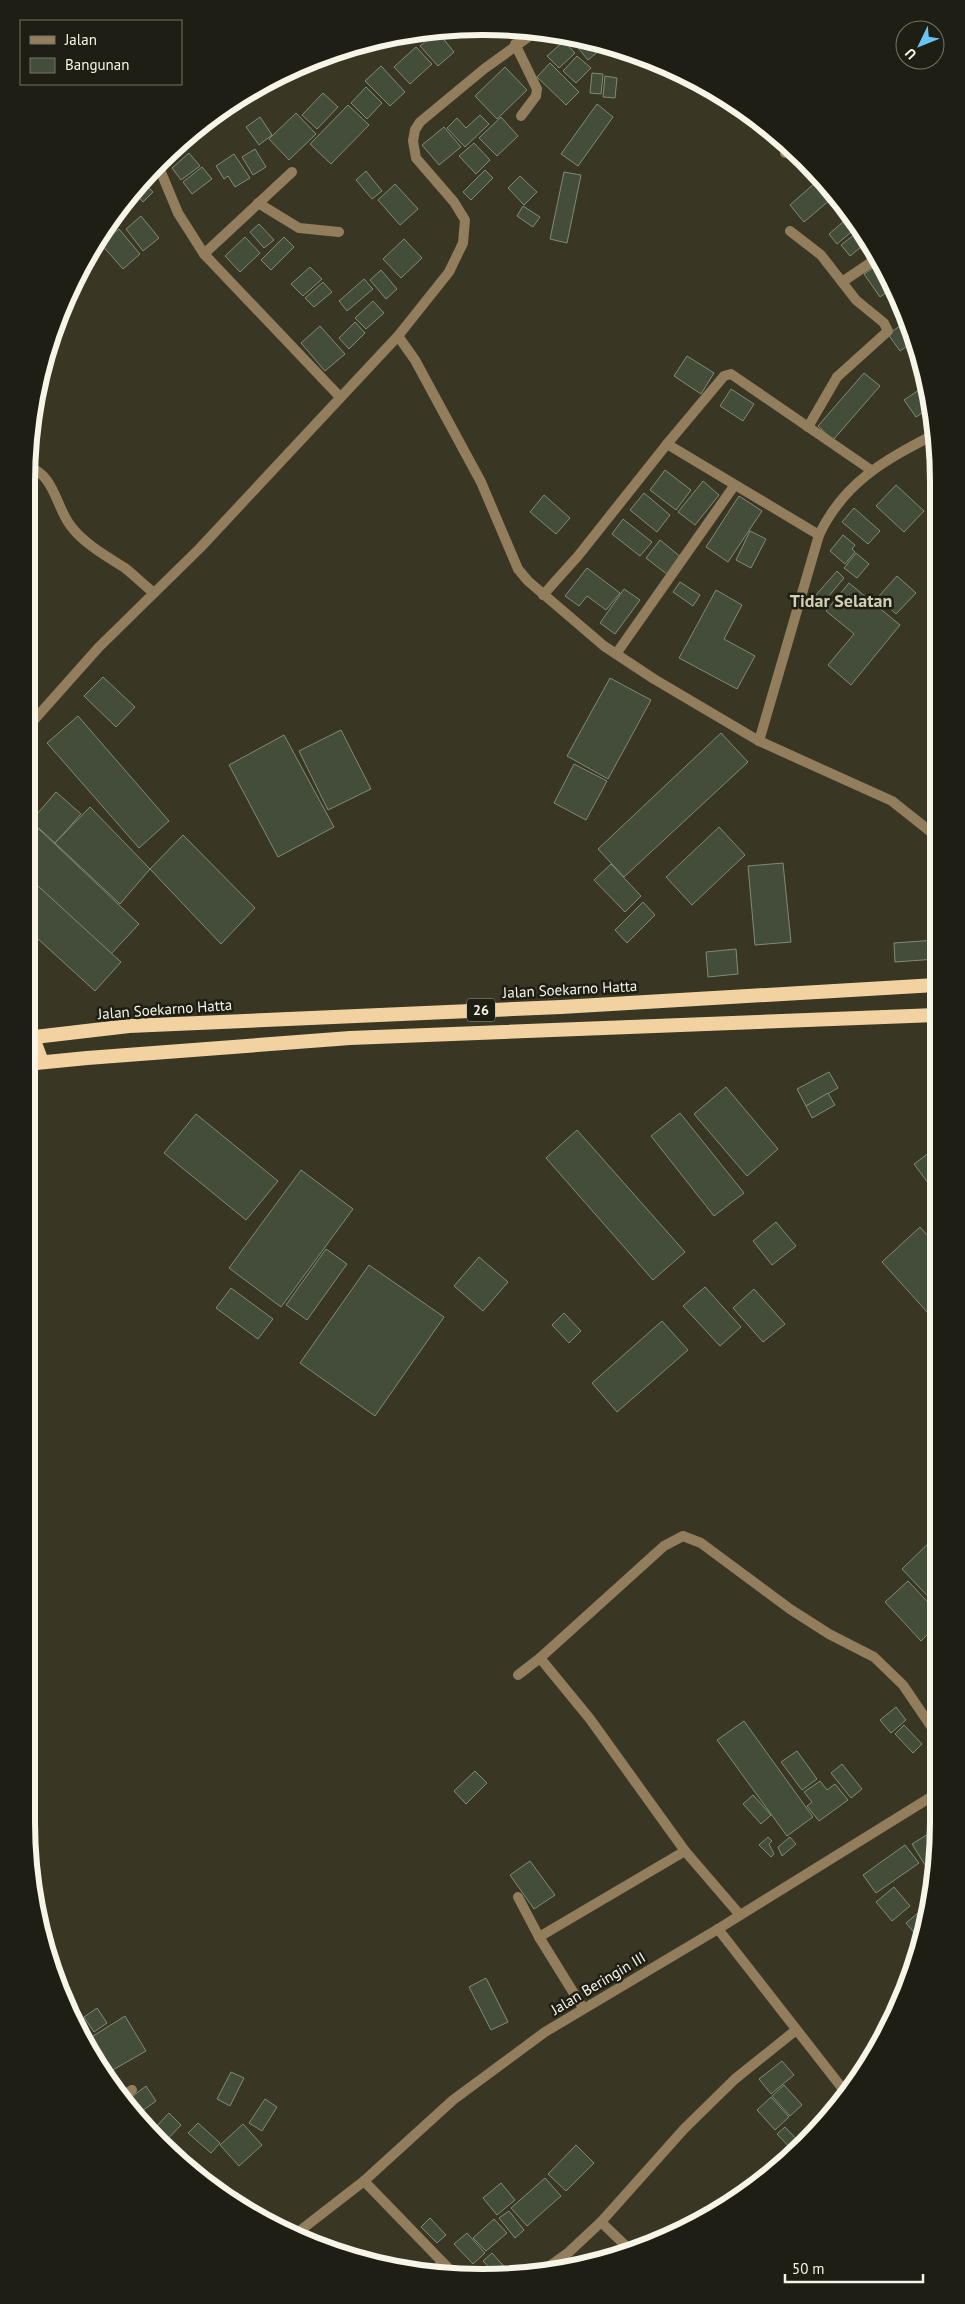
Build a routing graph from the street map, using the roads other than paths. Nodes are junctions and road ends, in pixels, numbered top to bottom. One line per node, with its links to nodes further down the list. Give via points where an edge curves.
1 (526, 37): 2 (street)
2 (515, 44): 3 (street, via 537,89 536,96); 12 (street, via 420,122 416,130 413,147 416,158 454,202 466,226 455,262)
3 (521, 116)
4 (161, 172): 9 (street, via 178,213)
5 (292, 172): 6 (street)
6 (258, 203): 8 (street, via 299,228); 9 (street)
7 (790, 231): 11 (street, via 821,255)
8 (339, 232)
9 (204, 254): 13 (street)
10 (872, 262): 11 (street)
11 (842, 282): 14 (street, via 856,300 888,328 837,377)
12 (399, 338): 13 (street); 22 (street, via 415,360 481,482 518,568)
13 (340, 397): 21 (street)
14 (808, 426): 16 (street, via 729,374); 18 (street)
15 (927, 438): 18 (street)
16 (667, 444): 19 (street); 22 (street)
17 (35, 470): 21 (street, via 45,478 63,514 77,533)
18 (871, 470): 20 (street, via 837,504)
19 (734, 486): 20 (street); 23 (street)
20 (820, 535): 25 (street)
21 (154, 594): 24 (street, via 99,648)
22 (543, 595): 23 (street)
23 (616, 654): 25 (street)
24 (35, 719)
25 (759, 741): 26 (street, via 892,801)
26 (930, 831)
27 (930, 985): 29 (highway, Jalan Soekarno Hatta / 26, via 129,1026)
28 (930, 1015): 31 (highway, 26, via 350,1038)
29 (35, 1037)
30 (35, 1048): 31 (highway)
31 (42, 1062): 32 (highway, 26)
32 (35, 1063)
33 (540, 1658): 34 (street); 35 (street, via 664,1546 683,1536 701,1543 790,1609 874,1657 903,1685); 37 (street, via 590,1719)
34 (518, 1675)
35 (930, 1726)
36 (930, 1798): 39 (street, Jalan Beringin III)
37 (685, 1851): 39 (street); 41 (street)
38 (518, 1897): 41 (street)
39 (740, 1915): 40 (street, Jalan Beringin III)
40 (718, 1929): 42 (street, Jalan Beringin III); 43 (street)
41 (539, 1937): 42 (street)
42 (583, 2008): 47 (street, Jalan Beringin III, via 453,2100)
43 (796, 2030): 44 (street); 48 (street, via 735,2079 684,2129)
44 (842, 2088)
45 (132, 2090): 46 (street)
46 (127, 2093)
47 (364, 2181): 49 (street, Jalan Beringin III); 51 (street)
48 (601, 2222): 50 (street); 52 (street)
49 (301, 2230)
50 (625, 2245)
51 (442, 2263): 53 (street); 54 (street)
52 (554, 2263)
53 (438, 2266)
54 (447, 2267)

